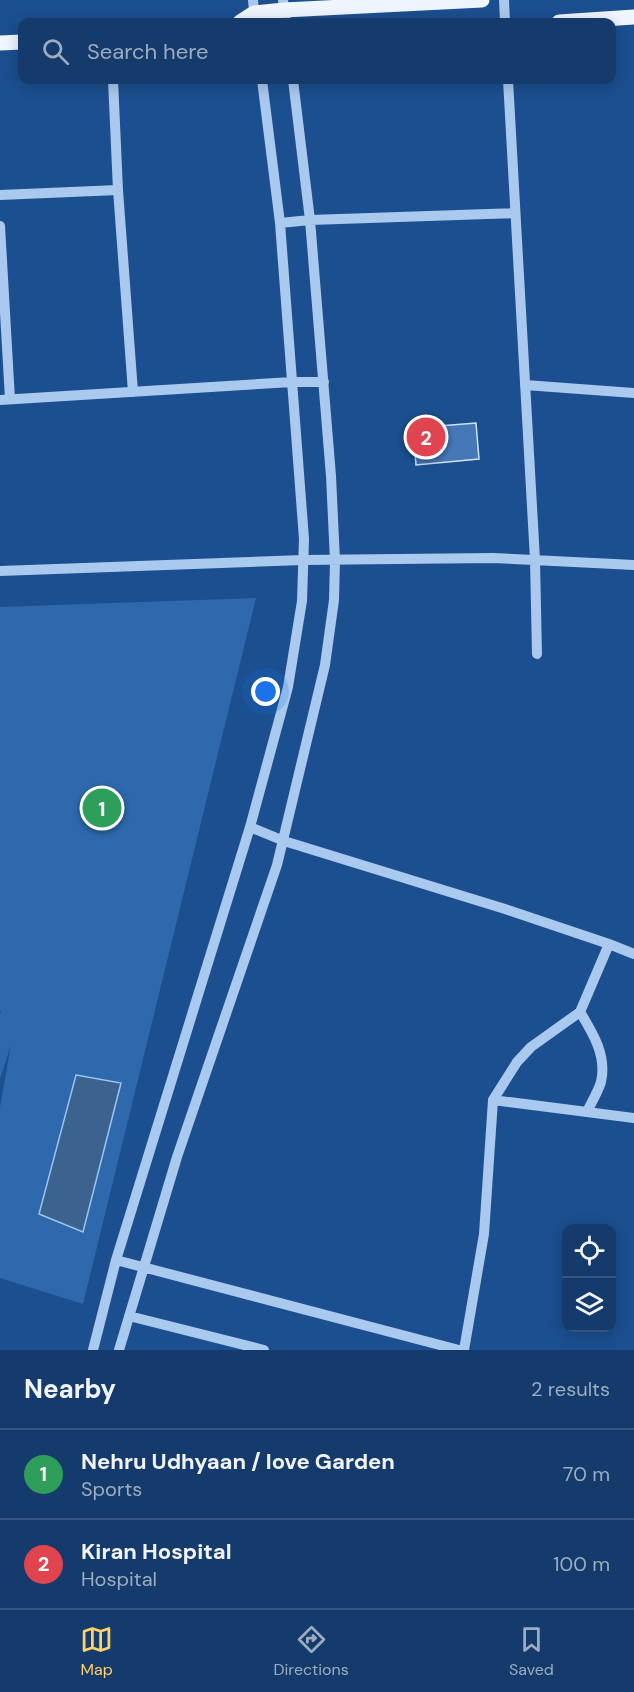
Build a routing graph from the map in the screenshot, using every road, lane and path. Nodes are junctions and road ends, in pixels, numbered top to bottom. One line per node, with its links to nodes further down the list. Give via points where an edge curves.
1 (482, 0): 3 (main road)
2 (504, 0): 5 (street)
3 (284, 11): 4 (main road)
4 (254, 12)
5 (504, 18)
6 (634, 18): 7 (main road)
7 (616, 19)
8 (18, 42): 9 (main road)
9 (0, 44)
10 (113, 84): 14 (street)
11 (263, 84): 18 (street)
12 (293, 84): 17 (street)
13 (508, 84): 16 (street)
14 (118, 190): 15 (street); 23 (street)
15 (0, 195)
16 (515, 213): 17 (street); 22 (street)
17 (310, 220): 18 (street); 21 (street)
18 (280, 222): 20 (street)
19 (0, 225): 25 (street)
20 (292, 382): 21 (street); 23 (street); 27 (street)
21 (324, 382): 28 (street)
22 (525, 385): 24 (street); 26 (street)
23 (133, 392): 25 (street)
24 (634, 393)
25 (5, 399)
26 (535, 560): 28 (street); 29 (street); 31 (street)
27 (303, 561): 28 (street); 30 (street); 32 (street, via 302,601 288,687)
28 (335, 561): 33 (street, via 326,665)
29 (634, 565)
30 (0, 572)
31 (537, 654)
32 (250, 827): 33 (street); 40 (street)
33 (284, 842): 34 (street); 41 (street)
34 (609, 944): 35 (street); 36 (street)
35 (634, 954)
36 (580, 1011): 37 (street, via 531,1047); 38 (street, via 593,1032 603,1068)
37 (493, 1100): 38 (street); 47 (street, via 484,1234)
38 (587, 1112): 39 (street)
39 (634, 1118)
40 (116, 1260): 41 (street); 43 (street)
41 (143, 1268): 42 (street); 46 (street)
42 (129, 1316): 44 (street); 45 (street)
43 (93, 1350)
44 (119, 1350)
45 (264, 1350)
46 (459, 1350)
47 (464, 1350)

